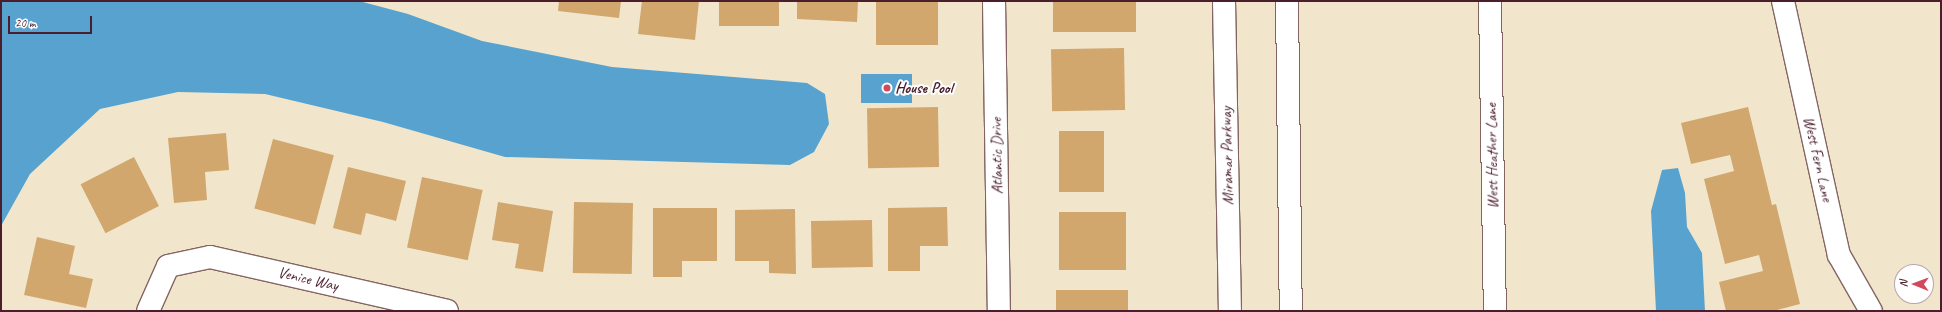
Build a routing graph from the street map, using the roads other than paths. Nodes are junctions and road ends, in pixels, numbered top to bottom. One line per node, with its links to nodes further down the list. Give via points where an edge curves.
1 (994, 1): 8 (street, Atlantic Drive)
2 (1224, 1): 9 (street, Miramar Parkway)
3 (1287, 1): 10 (street)
4 (1490, 1): 11 (street, West Heather Lane)
5 (1783, 1): 12 (street, West Fern Lane, via 1839,255)
6 (148, 311): 7 (street, Venice Way, via 168,266 210,257)
7 (447, 311)
8 (999, 311)
9 (1230, 311)
10 (1291, 311)
11 (1495, 311)
12 (1871, 311)

